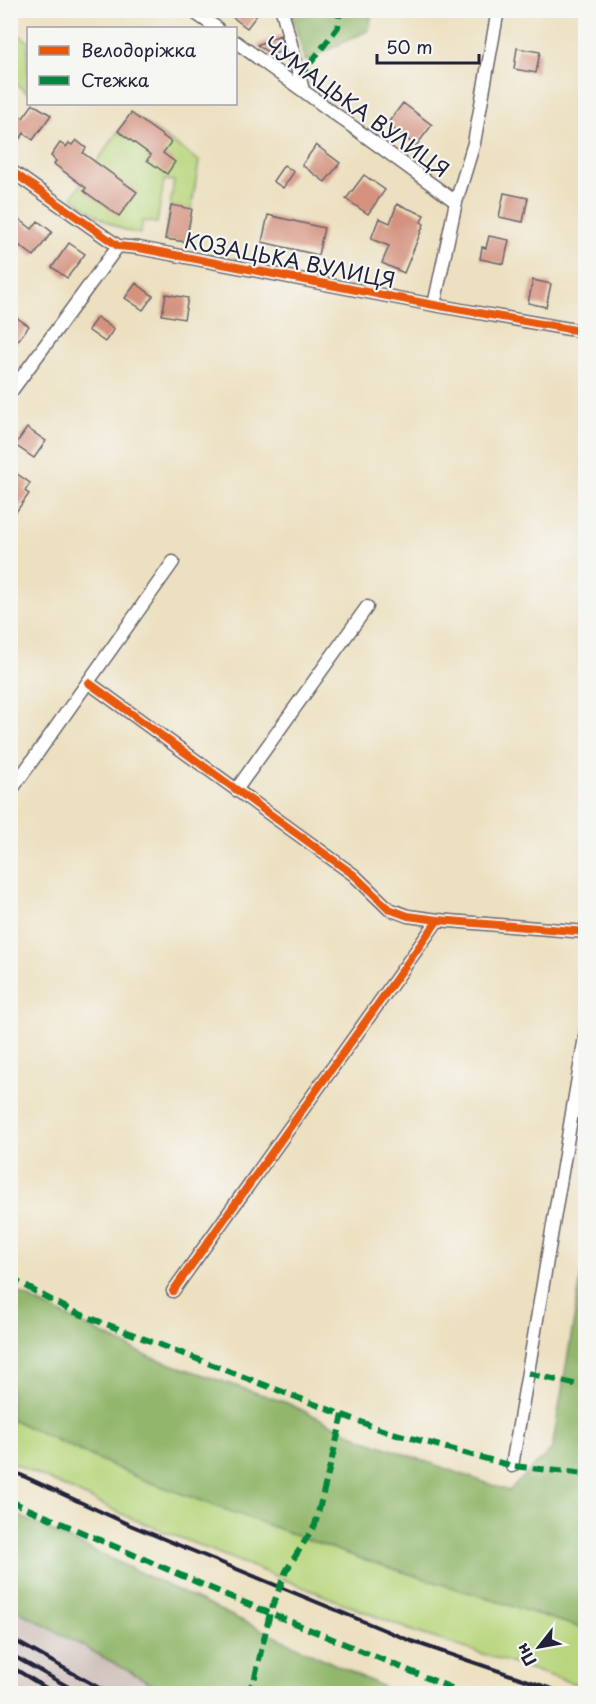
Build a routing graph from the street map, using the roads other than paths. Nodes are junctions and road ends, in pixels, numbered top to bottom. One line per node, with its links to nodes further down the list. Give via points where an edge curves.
1 (191, 10): 4 (street)
2 (282, 10): 6 (street)
3 (498, 10): 8 (street, via 474,143)
4 (215, 27)
5 (237, 43): 6 (street, ЧУМАЦЬКА ВУЛИЦЯ)
6 (303, 90): 8 (street, ЧУМАЦЬКА ВУЛИЦЯ)
7 (10, 170): 9 (street, КОЗАЦЬКА ВУЛИЦЯ)
8 (456, 202): 10 (street)
9 (118, 246): 10 (street, КОЗАЦЬКА ВУЛИЦЯ); 12 (street)
10 (434, 305): 11 (street, КОЗАЦЬКА ВУЛИЦЯ)
11 (585, 332)
12 (10, 393)
13 (173, 562): 15 (street)
14 (368, 607): 16 (street)
15 (89, 683): 16 (street); 17 (street)
16 (236, 790): 18 (street, via 354,875 389,909)
17 (10, 792)
18 (438, 920): 19 (street); 21 (street)
19 (585, 932)
20 (585, 1031): 22 (street)
21 (173, 1291)
22 (512, 1466)

